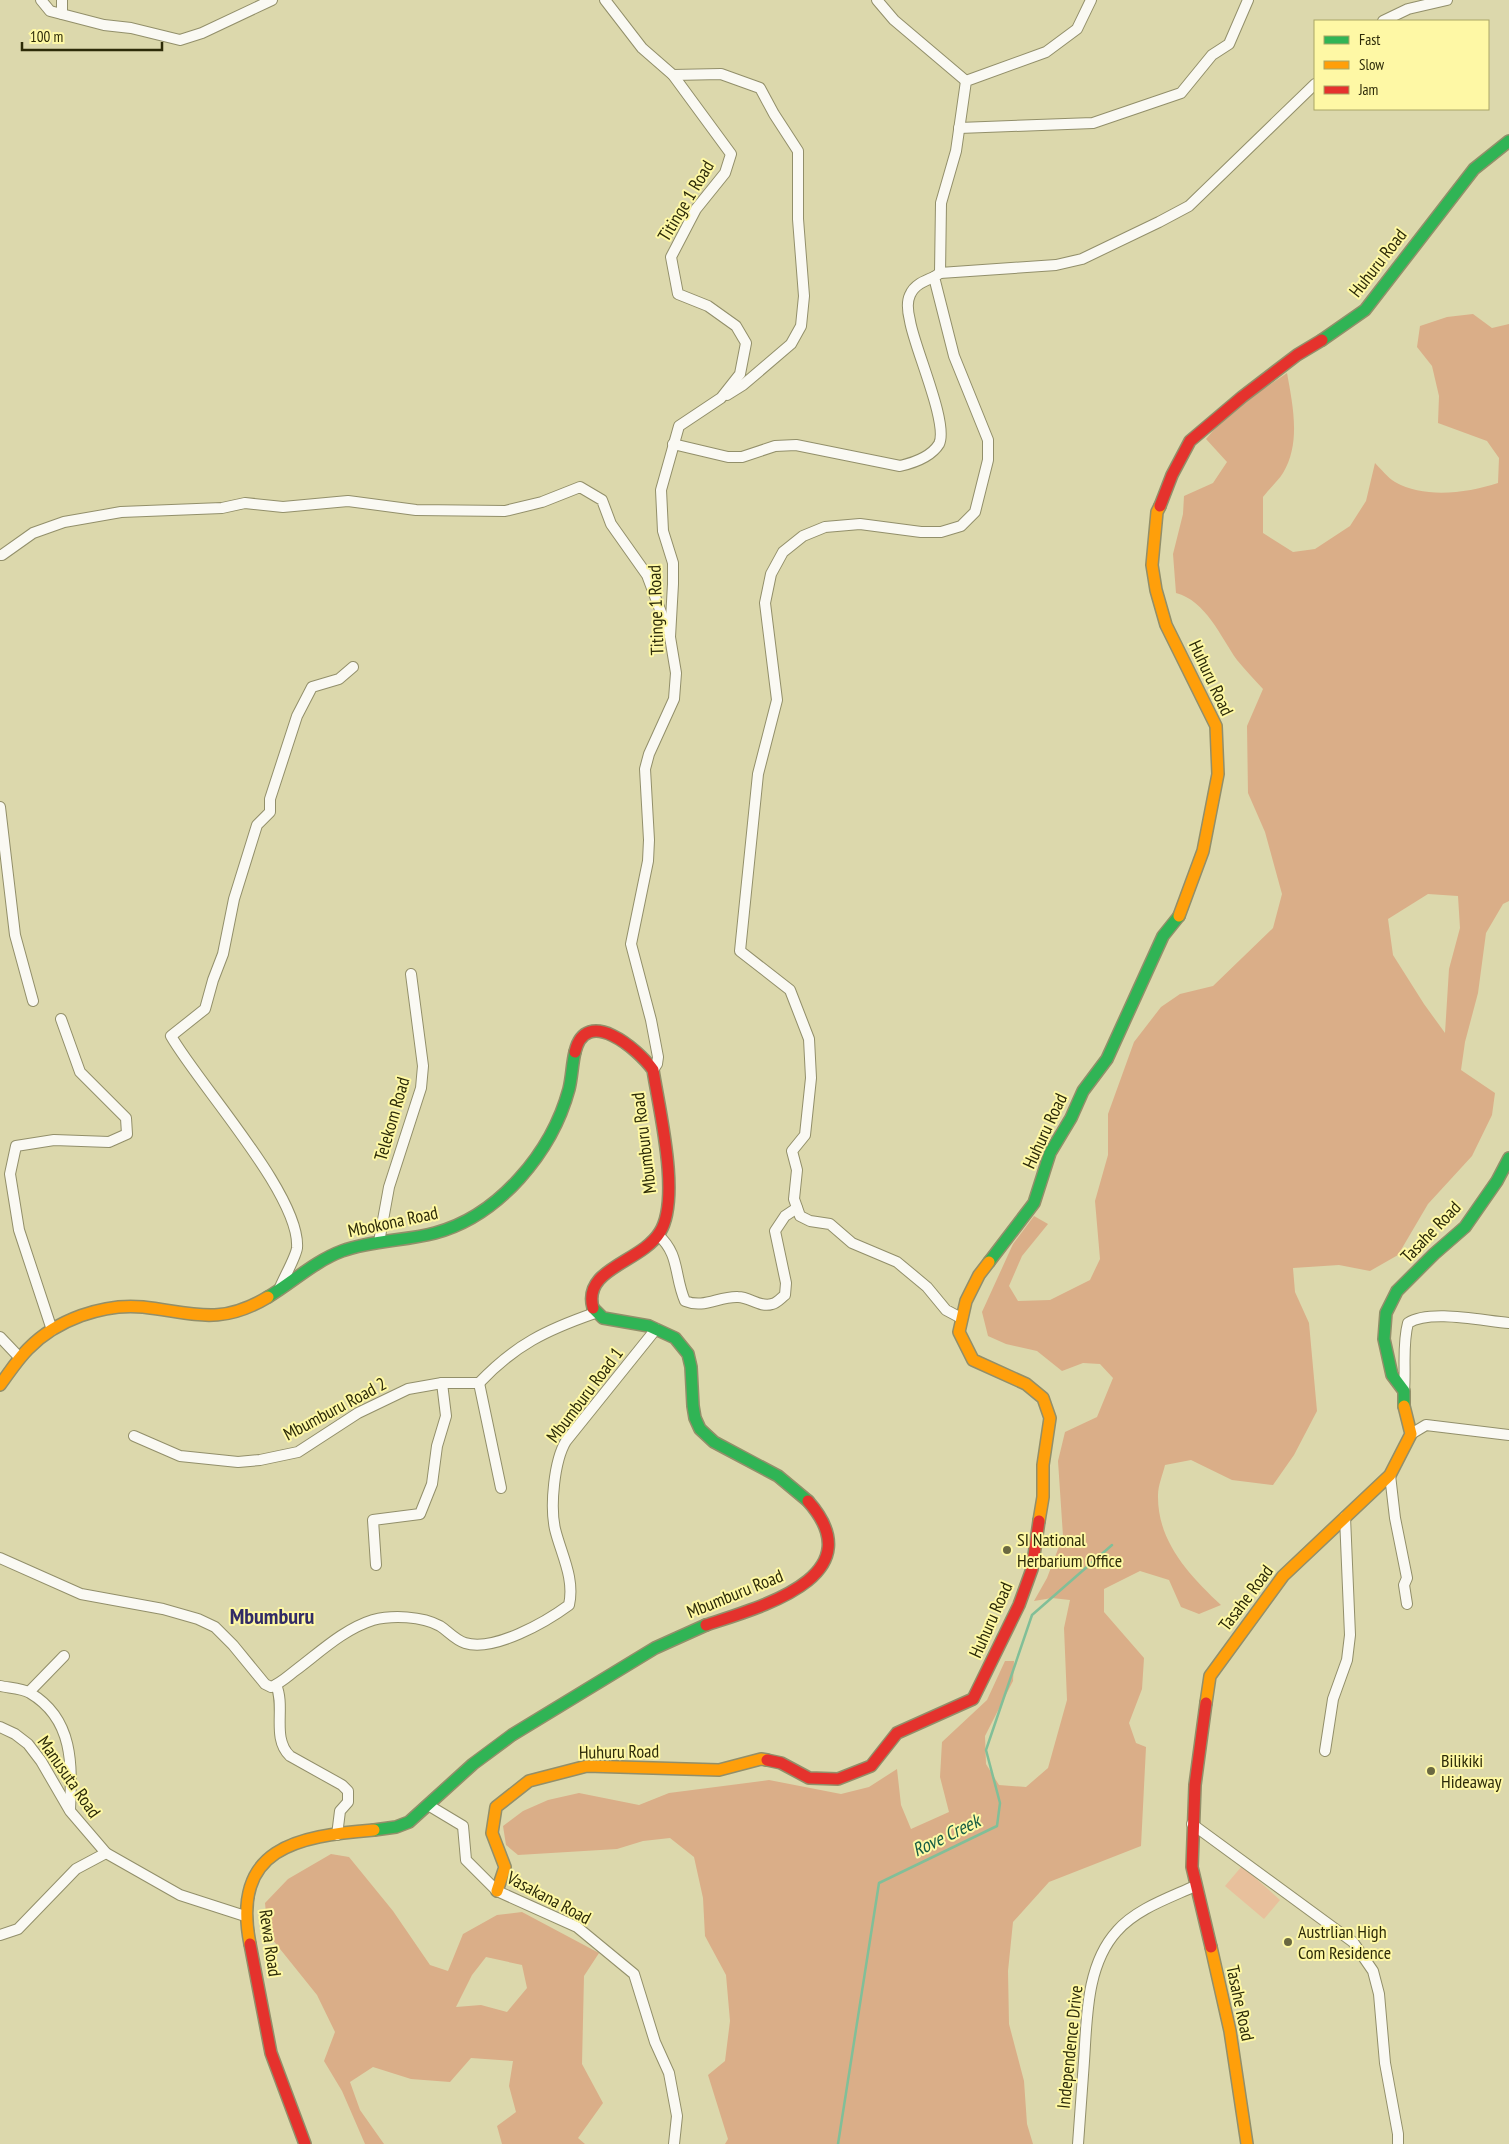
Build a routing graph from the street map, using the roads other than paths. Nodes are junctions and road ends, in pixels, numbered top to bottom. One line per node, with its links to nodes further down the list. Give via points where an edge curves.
1 (41, 0): 9 (street, via 50,11)
2 (62, 0): 9 (street)
3 (272, 0): 9 (street, via 180,40)
4 (605, 0): 11 (street, Titinge 1 Road, via 642,48)
5 (877, 0): 12 (street, via 894,20)
6 (1092, 0): 12 (street, via 1077,29 1046,52)
7 (1248, 0): 14 (street, via 1229,44 1212,55 1181,93 1093,123)
8 (1447, 0): 10 (street, via 1408,9)
9 (62, 14)
10 (1385, 20)
11 (673, 75): 17 (street, Titinge 1 Road, via 731,154 725,173 696,209 671,257 678,294 708,306 736,326 746,343 740,374); 17 (street, via 721,74 760,88 798,151 798,219 804,296 801,326 791,344 743,385)
12 (966, 81): 14 (street)
13 (1314, 85): 16 (street, via 1189,206 1159,222 1082,259 1056,265)
14 (959, 128): 16 (street, via 941,203)
15 (1509, 141): 33 (street, Huhuru Road, via 1474,169 1365,310 1281,367 1190,441 1172,474 1157,512 1152,565 1166,625 1216,726 1218,774 1203,851 1178,920 1163,936 1106,1059 1083,1091 1050,1153 1034,1203 979,1276)
16 (937, 275): 18 (street, via 918,284 909,295 907,309 941,426 939,443 913,464 900,466 796,445 775,446 742,457 728,457); 28 (street, via 954,356 988,440 988,460 975,512 960,526 941,532 860,524 825,527 803,536 783,552 771,574 765,603 777,700 758,774 740,951 790,990 809,1039 811,1078 805,1135 792,1151 797,1170 794,1199)
17 (721, 398): 18 (street, Titinge 1 Road, via 680,426)
18 (673, 444): 20 (street, Titinge 1 Road, via 661,490 663,531 672,563)
19 (0, 555): 20 (street, via 41,530 64,522 121,512 222,508 245,503 283,506 348,501 416,510 505,511 542,502 580,487 602,500 611,524 647,575)
20 (670, 637): 26 (street, Titinge 1 Road, via 676,673 674,699 645,769 648,861 631,944 658,1057)
21 (353, 667): 31 (street, via 339,679 312,687 297,716 270,799 270,812 256,825 206,1009 171,1036 278,1191 294,1224 297,1249)
22 (0, 807): 24 (street, via 15,935)
23 (411, 974): 30 (street, Telekom Road, via 423,1066 421,1088 389,1188)
24 (33, 1001)
25 (61, 1019): 36 (street, via 80,1072 126,1118 127,1134 110,1142 54,1140 16,1146 10,1174 19,1230)
26 (653, 1070): 29 (street, Mbumburu Road, via 669,1185 668,1212); 30 (street, Mbokona Road, via 647,1061 606,1031 581,1037 561,1114 548,1140 518,1179 463,1223 444,1230)
27 (1509, 1158): 42 (street, Tasahe Road, via 1465,1227 1397,1292 1386,1313 1384,1339 1392,1375)
28 (797, 1208): 29 (street, via 785,1216 775,1231 786,1284 785,1295 773,1304 762,1305 739,1297 708,1304 685,1301 679,1288 674,1254); 33 (street, via 800,1216 810,1222 830,1224 852,1243 897,1262 927,1287 946,1310)
29 (658, 1235): 32 (street, Mbumburu Road, via 647,1248 610,1268 602,1276 591,1297)
30 (379, 1242): 31 (street, Mbokona Road, via 340,1252)
31 (279, 1290): 36 (street, Mbokona Road, via 242,1310 226,1314 114,1308 90,1313)
32 (595, 1313): 35 (street, Mbumburu Road, via 603,1318); 40 (street, via 560,1325 529,1341 499,1362)
33 (961, 1318): 64 (street, Huhuru Road, via 959,1332 973,1360 1026,1384 1044,1398 1050,1418 1032,1569 1019,1605 973,1700 897,1733 871,1766 838,1779 809,1778 781,1763 761,1759 719,1770 586,1766 529,1780 496,1807 492,1833 505,1867)
34 (1509, 1323): 42 (street, via 1436,1316 1416,1318 1408,1323 1404,1340)
35 (656, 1328): 53 (street, Mbumburu Road 1, via 566,1441 558,1457 553,1498 555,1527 570,1577 569,1605 510,1638 489,1644 466,1643 440,1626 418,1620 372,1620 342,1636); 58 (street, Mbumburu Road, via 670,1335 690,1358 694,1374 693,1409 703,1434 724,1449 785,1480 805,1499 827,1526 830,1549 825,1562 804,1584 784,1596 672,1639 616,1670 497,1744)
36 (52, 1330): 38 (street, Mbokona Road)
37 (0, 1337): 38 (street)
38 (20, 1358): 41 (street, Mbokona Road)
39 (442, 1383): 40 (street, Mbumburu Road 2); 45 (street, Mbumburu Road 2, via 408,1389 358,1413 298,1452 260,1460 238,1462 180,1456); 50 (street, via 446,1416 437,1446 432,1484 420,1514 373,1520)
40 (478, 1383): 47 (street)
41 (0, 1385)
42 (1404, 1390): 43 (street, Tasahe Road, via 1404,1410)
43 (1411, 1434): 44 (street, via 1426,1425); 46 (street, Tasahe Road)
44 (1509, 1435)
45 (134, 1436)
46 (1390, 1475): 48 (street, Tasahe Road); 51 (street, via 1407,1578 1404,1585)
47 (501, 1488)
48 (1345, 1517): 57 (street, via 1350,1635); 60 (street, Tasahe Road, via 1283,1576 1210,1676)
49 (0, 1558): 53 (street, via 81,1594 198,1619 215,1627 265,1684)
50 (376, 1565)
51 (1407, 1604)
52 (64, 1656): 55 (street)
53 (276, 1685): 61 (street, via 280,1694 280,1737 284,1751 348,1791 348,1802 340,1811)
54 (0, 1686): 55 (street)
55 (29, 1692): 59 (street, via 53,1712 66,1734 71,1779)
56 (0, 1727): 59 (street, Manusuta Road, via 28,1744)
57 (1325, 1751)
58 (428, 1805): 61 (street, Rewa Road, via 404,1825); 64 (street, Vasakana Road, via 463,1826 466,1860)
59 (70, 1811): 62 (street, Manusuta Road)
60 (1192, 1824): 63 (street, Tasahe Road); 71 (street, via 1353,1942 1373,1971 1379,1994 1385,2063)
61 (337, 1835): 65 (street, Rewa Road, via 297,1842 277,1850 264,1860 252,1879)
62 (106, 1853): 65 (street, Manusuta Road, via 180,1895); 66 (street, via 76,1869 18,1929)
63 (1195, 1886): 69 (street, Independence Drive, via 1142,1911 1117,1930 1102,1952 1087,2012); 70 (street, Tasahe Road, via 1230,2031)
64 (497, 1891): 68 (street, Vasakana Road, via 577,1927 634,1974 655,2042 670,2073 677,2116)
65 (245, 1916): 67 (street, Rewa Road, via 271,2052)
66 (0, 1935)
67 (305, 2144)
68 (674, 2144)
69 (1078, 2144)
70 (1247, 2144)
71 (1398, 2144)

